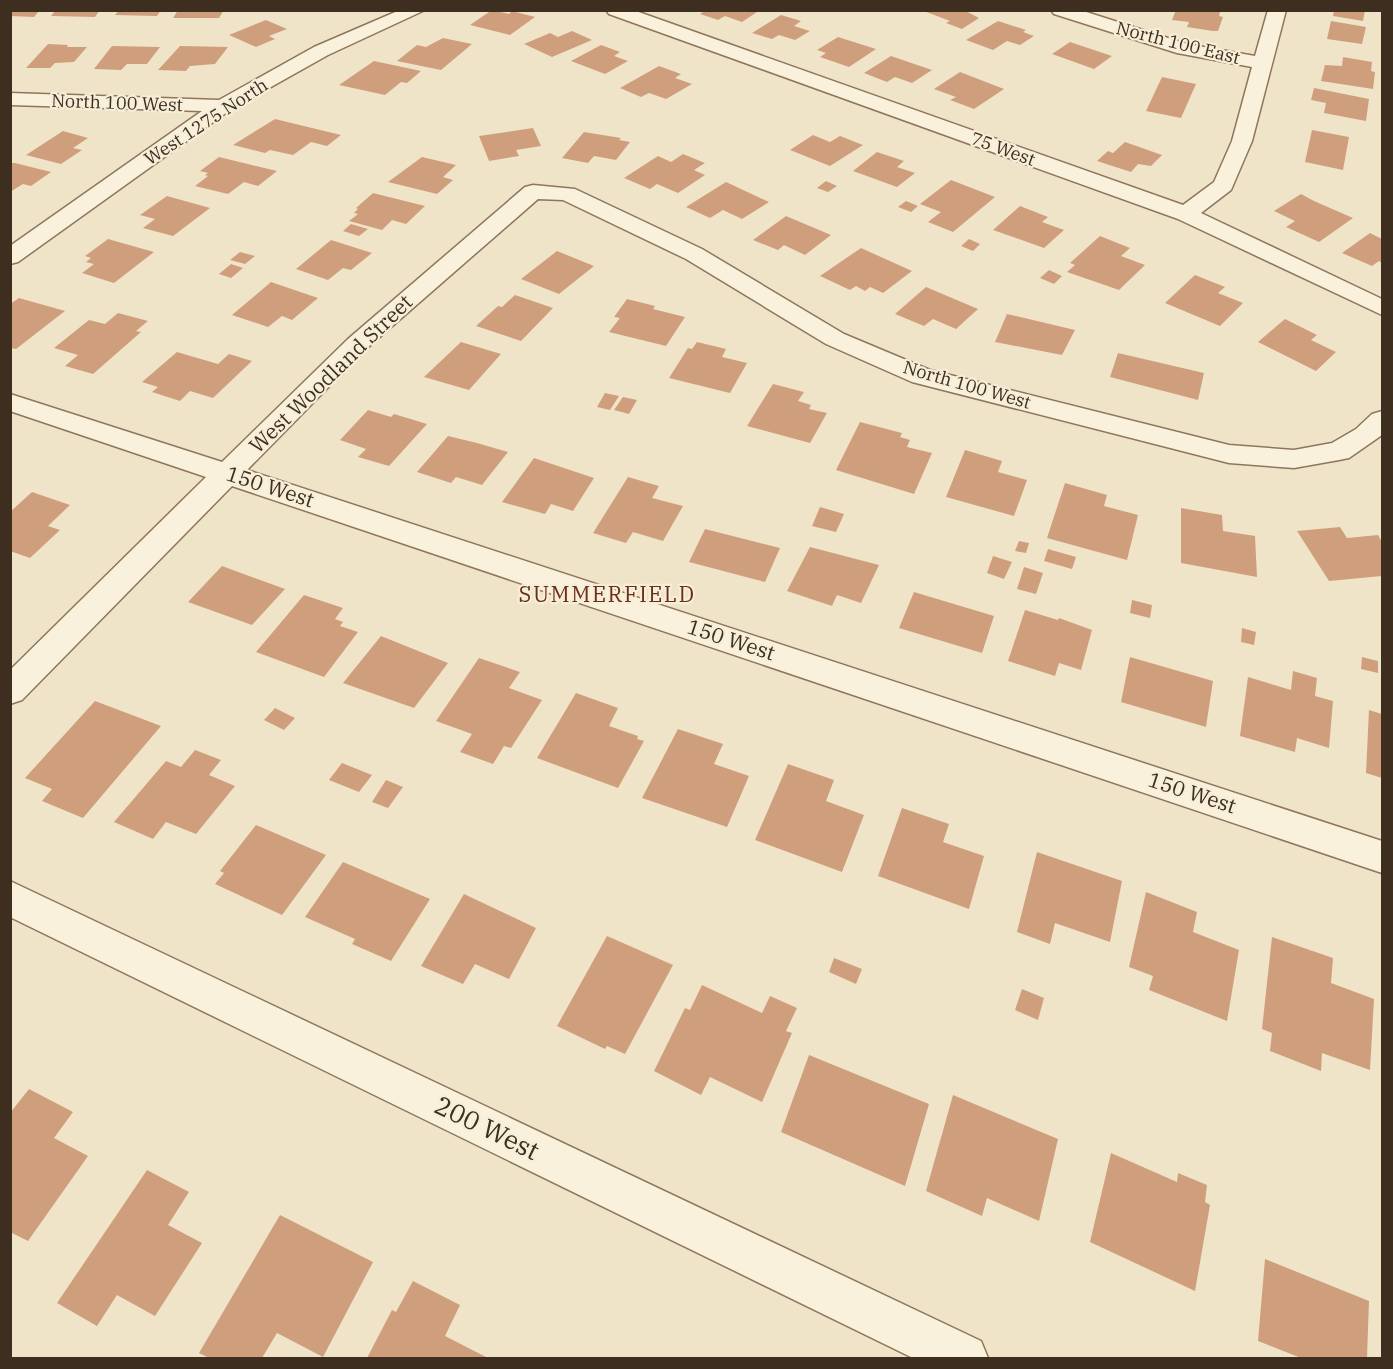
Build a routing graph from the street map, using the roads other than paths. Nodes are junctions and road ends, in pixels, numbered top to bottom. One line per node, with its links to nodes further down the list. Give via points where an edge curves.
1 (416, 10): 6 (street, West 1275 North)
2 (615, 10): 11 (street, 75 West)
3 (1060, 10): 7 (street, North 100 East, via 1184,49)
4 (1277, 10): 7 (street)
5 (364, 15): 6 (street)
6 (384, 24): 9 (street, West 1275 North, via 321,51)
7 (1263, 63): 11 (street, via 1242,141 1223,185)
8 (10, 99): 9 (street, North 100 West)
9 (223, 106): 12 (street, West 1275 North)
10 (533, 192): 15 (street, North 100 West, via 567,194 694,254 835,339 921,376 1229,454 1294,459 1339,451); 16 (street, West Woodland Street, via 357,344)
11 (1186, 214): 13 (street, 75 West)
12 (10, 256)
13 (1383, 308)
14 (10, 402): 16 (street, 150 West)
15 (1383, 420)
16 (228, 473): 17 (street, West Woodland Street); 18 (street, 150 West)
17 (10, 691)
18 (1383, 857)
19 (10, 898): 20 (street, 200 West)
20 (964, 1359)

